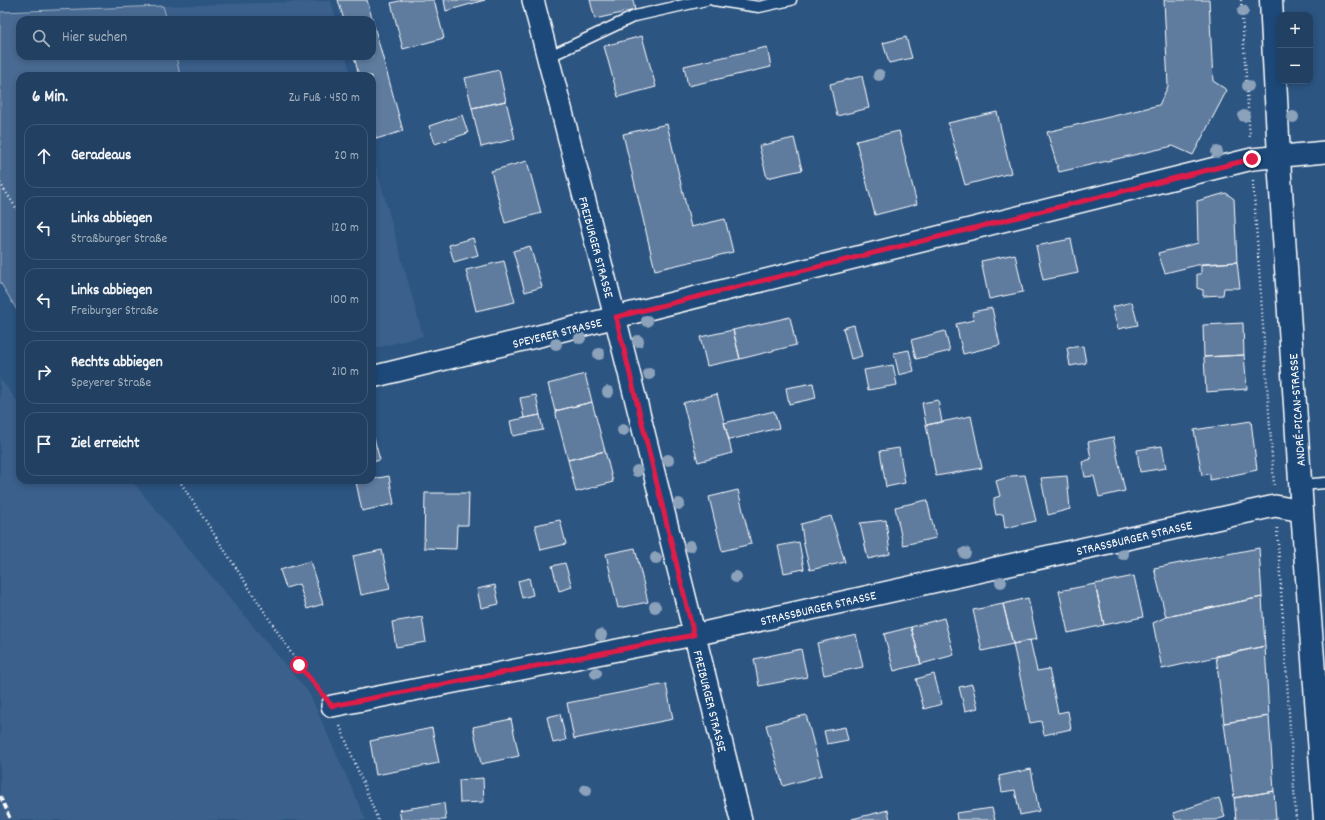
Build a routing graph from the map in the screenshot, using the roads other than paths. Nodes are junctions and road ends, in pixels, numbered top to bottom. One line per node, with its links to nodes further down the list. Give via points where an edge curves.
1 (532, 0): 6 (street, FREIBURGER STRASSE)
2 (706, 0): 6 (lane, via 635,16)
3 (713, 0): 4 (lane, via 759,8)
4 (791, 0)
5 (1271, 0): 8 (street, ANDRÉ-PICAN-STRASSE)
6 (548, 57): 9 (street, FREIBURGER STRASSE)
7 (1325, 152): 8 (street, SPEYERER STRASSE)
8 (1280, 157): 9 (street, SPEYERER STRASSE, via 1252,159); 12 (street, ANDRÉ-PICAN-STRASSE)
9 (616, 317): 10 (street, SPEYERER STRASSE); 14 (street, FREIBURGER STRASSE)
10 (376, 375)
11 (1325, 483): 12 (lane)
12 (1301, 484): 13 (street, ANDRÉ-PICAN-STRASSE)
13 (1302, 511): 14 (street, STRASSBURGER STRASSE, via 1276,506); 16 (street, ANDRÉ-PICAN-STRASSE)
14 (694, 635): 15 (street, STRASSBURGER STRASSE); 17 (street, FREIBURGER STRASSE)
15 (332, 706)
16 (1322, 755): 18 (street, ANDRÉ-PICAN-STRASSE)
17 (741, 820)
18 (1324, 820)

